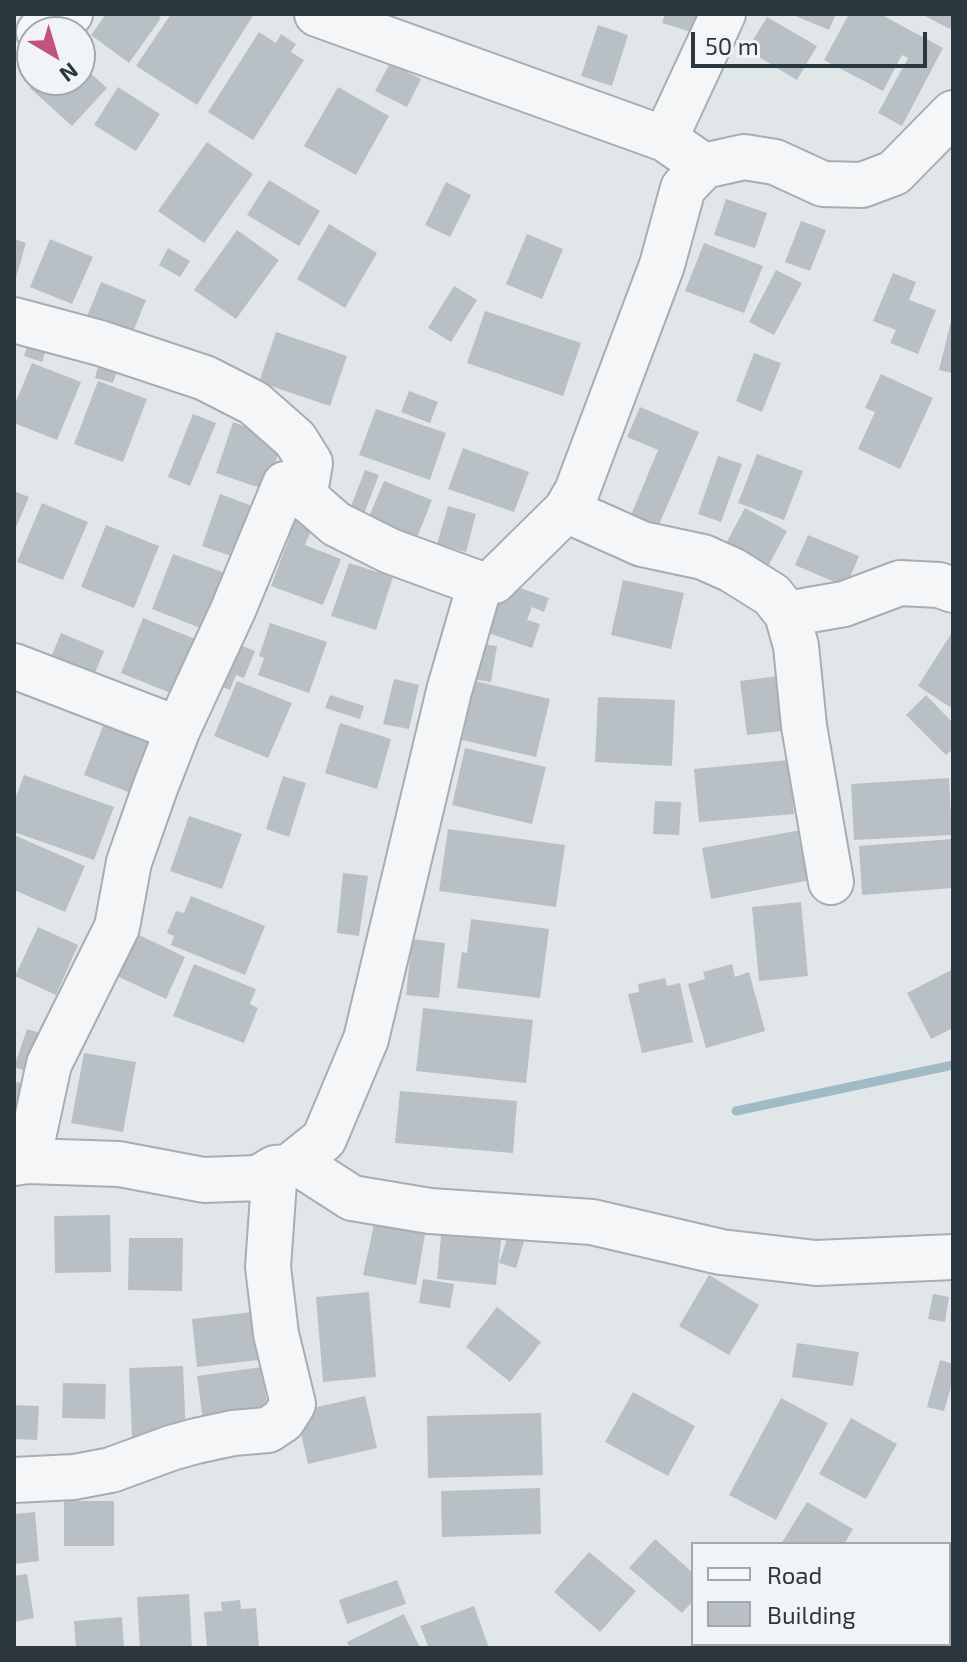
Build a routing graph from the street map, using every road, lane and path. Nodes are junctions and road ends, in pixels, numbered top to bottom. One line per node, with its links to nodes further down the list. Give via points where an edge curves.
1 (317, 14): 4 (street)
2 (723, 14): 4 (street)
3 (953, 113): 5 (street, via 894,173 862,185 823,184 775,162 744,157)
4 (665, 139): 5 (street)
5 (704, 166): 8 (street, via 683,188 662,265)
6 (14, 320): 7 (street, via 205,378 254,403 295,439 310,463 306,487)
7 (285, 484): 9 (street, via 336,524 390,551); 13 (street)
8 (566, 510): 9 (street, via 494,581); 11 (street, via 642,544 703,557 732,570 772,595)
9 (480, 584): 16 (street, via 449,691 366,1039 324,1139)
10 (953, 590): 11 (street, via 900,583 844,604)
11 (787, 614): 14 (street)
12 (14, 666): 13 (street)
13 (178, 729): 15 (street, via 129,862 117,927 49,1064)
14 (831, 882)
15 (21, 1162): 16 (street, via 119,1164 204,1180 258,1178)
16 (285, 1165): 17 (street, via 352,1198 430,1211 592,1222 721,1252 816,1263); 18 (street, via 268,1267 276,1334 293,1404 283,1420 268,1430 196,1441 111,1470)
17 (953, 1257)
18 (14, 1480)

